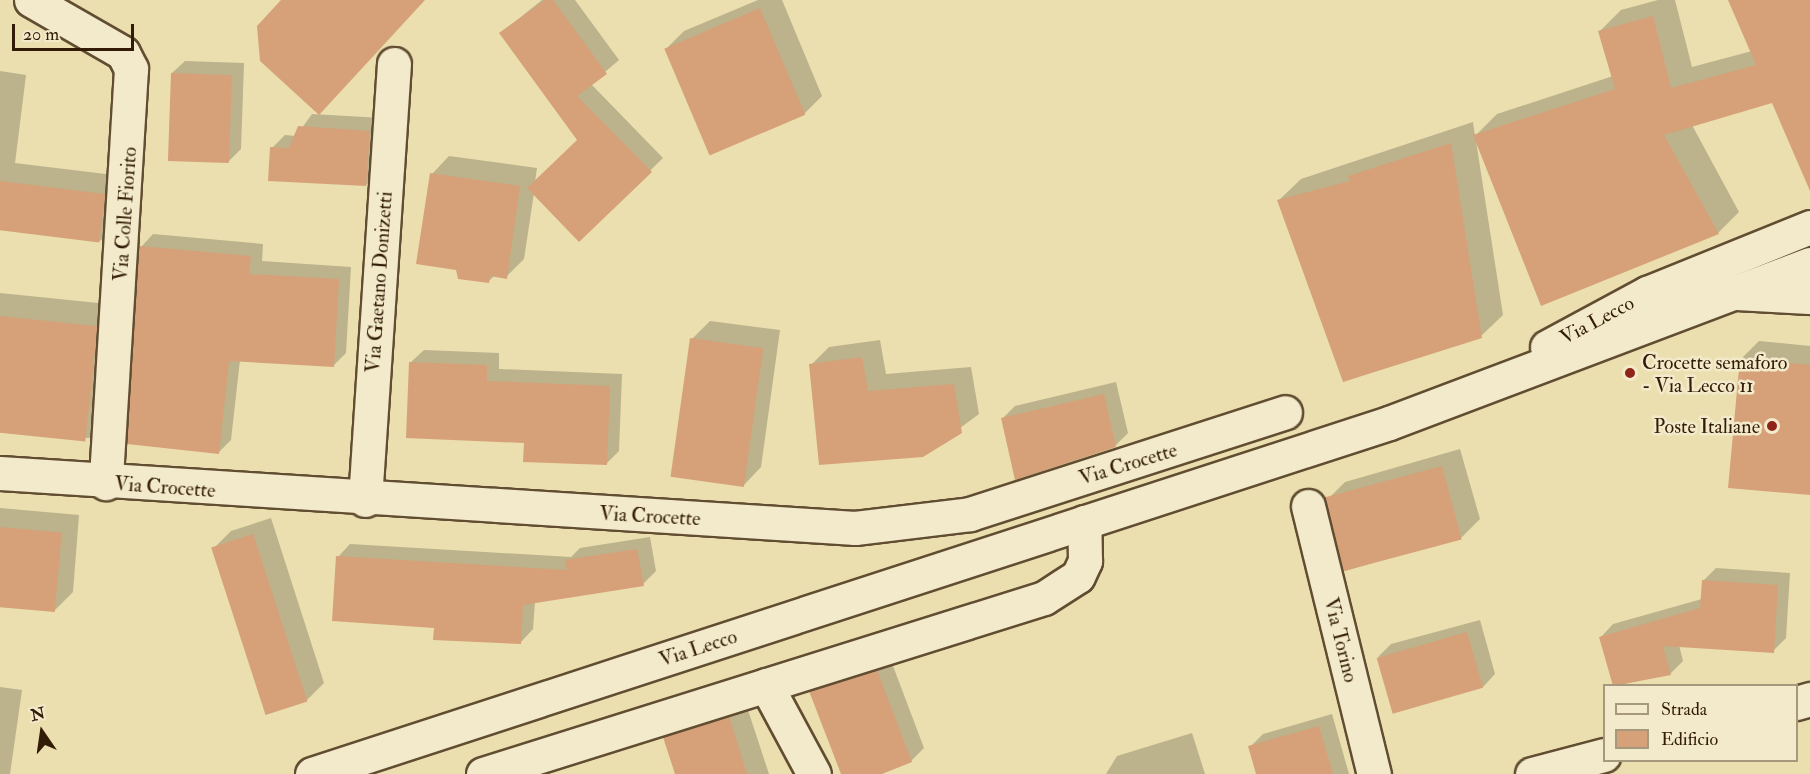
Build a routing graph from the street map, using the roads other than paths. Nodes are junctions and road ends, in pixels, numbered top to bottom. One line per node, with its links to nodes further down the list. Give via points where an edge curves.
1 (31, 0): 10 (street, Via Colle Fiorito, via 123,53 131,69)
2 (394, 64): 11 (street, Via Gaetano Donizetti)
3 (1810, 226): 8 (street, Via Lecco, via 1647,293)
4 (1810, 264): 5 (street, Via Lecco)
5 (1735, 293): 6 (street); 8 (street, Via Lecco)
6 (1810, 297)
7 (1285, 412): 11 (street, Via Crocette, via 970,514 855,528)
8 (1389, 423): 13 (street, Via Lecco)
9 (0, 473): 10 (street, Via Crocette)
10 (106, 483): 11 (street, Via Crocette)
11 (365, 500)
12 (1308, 506): 19 (street, Via Torino)
13 (1084, 522): 14 (street, via 1085,561 1064,590); 16 (street, Via Lecco)
14 (765, 685): 17 (street); 18 (street)
15 (1603, 755): 20 (street)
16 (312, 774)
17 (483, 774)
18 (814, 774)
19 (1374, 774)
20 (1532, 774)

